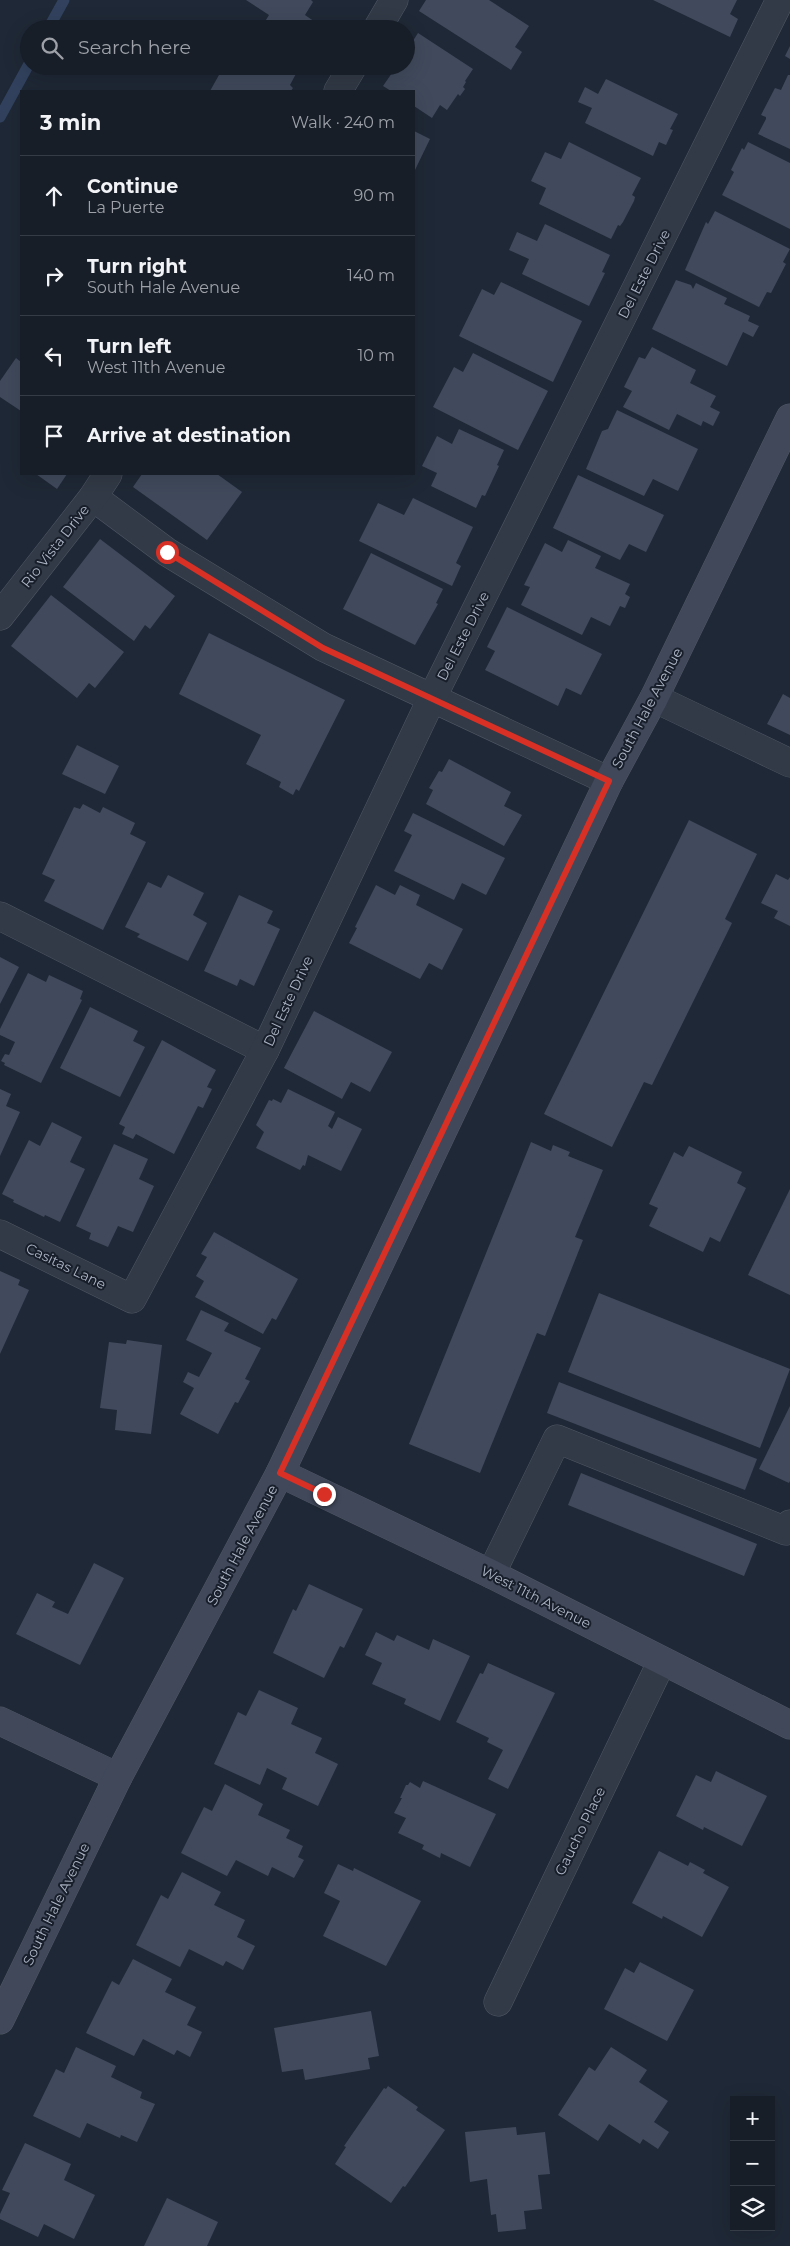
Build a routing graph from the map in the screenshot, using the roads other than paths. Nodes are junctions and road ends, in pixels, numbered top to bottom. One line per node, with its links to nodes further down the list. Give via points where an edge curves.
1 (394, 0): 3 (street)
2 (780, 0): 10 (street, Del Este Drive)
3 (382, 20)
4 (348, 75): 5 (street)
5 (339, 90)
6 (790, 418): 11 (street, South Hale Avenue)
7 (107, 475): 8 (street, Rio Vista Drive)
8 (93, 497): 9 (street, Rio Vista Drive); 10 (street, via 167,552 323,648)
9 (0, 616)
10 (432, 698): 13 (street); 15 (street, Del Este Drive)
11 (654, 698): 12 (street); 13 (street, South Hale Avenue)
12 (790, 763)
13 (609, 781): 18 (street, South Hale Avenue)
14 (0, 916): 15 (street)
15 (265, 1050): 17 (street, Del Este Drive)
16 (0, 1234): 17 (street, Casitas Lane)
17 (132, 1299)
18 (280, 1473): 20 (street, West 11th Avenue); 24 (street, South Hale Avenue)
19 (790, 1524): 20 (street, via 786,1531 557,1439)
20 (491, 1574): 21 (street, West 11th Avenue)
21 (662, 1660): 23 (street, West 11th Avenue); 25 (street, Gaucho Place)
22 (0, 1722): 24 (street)
23 (790, 1725)
24 (118, 1777): 26 (street, South Hale Avenue)
25 (498, 2002)
26 (0, 2020)

